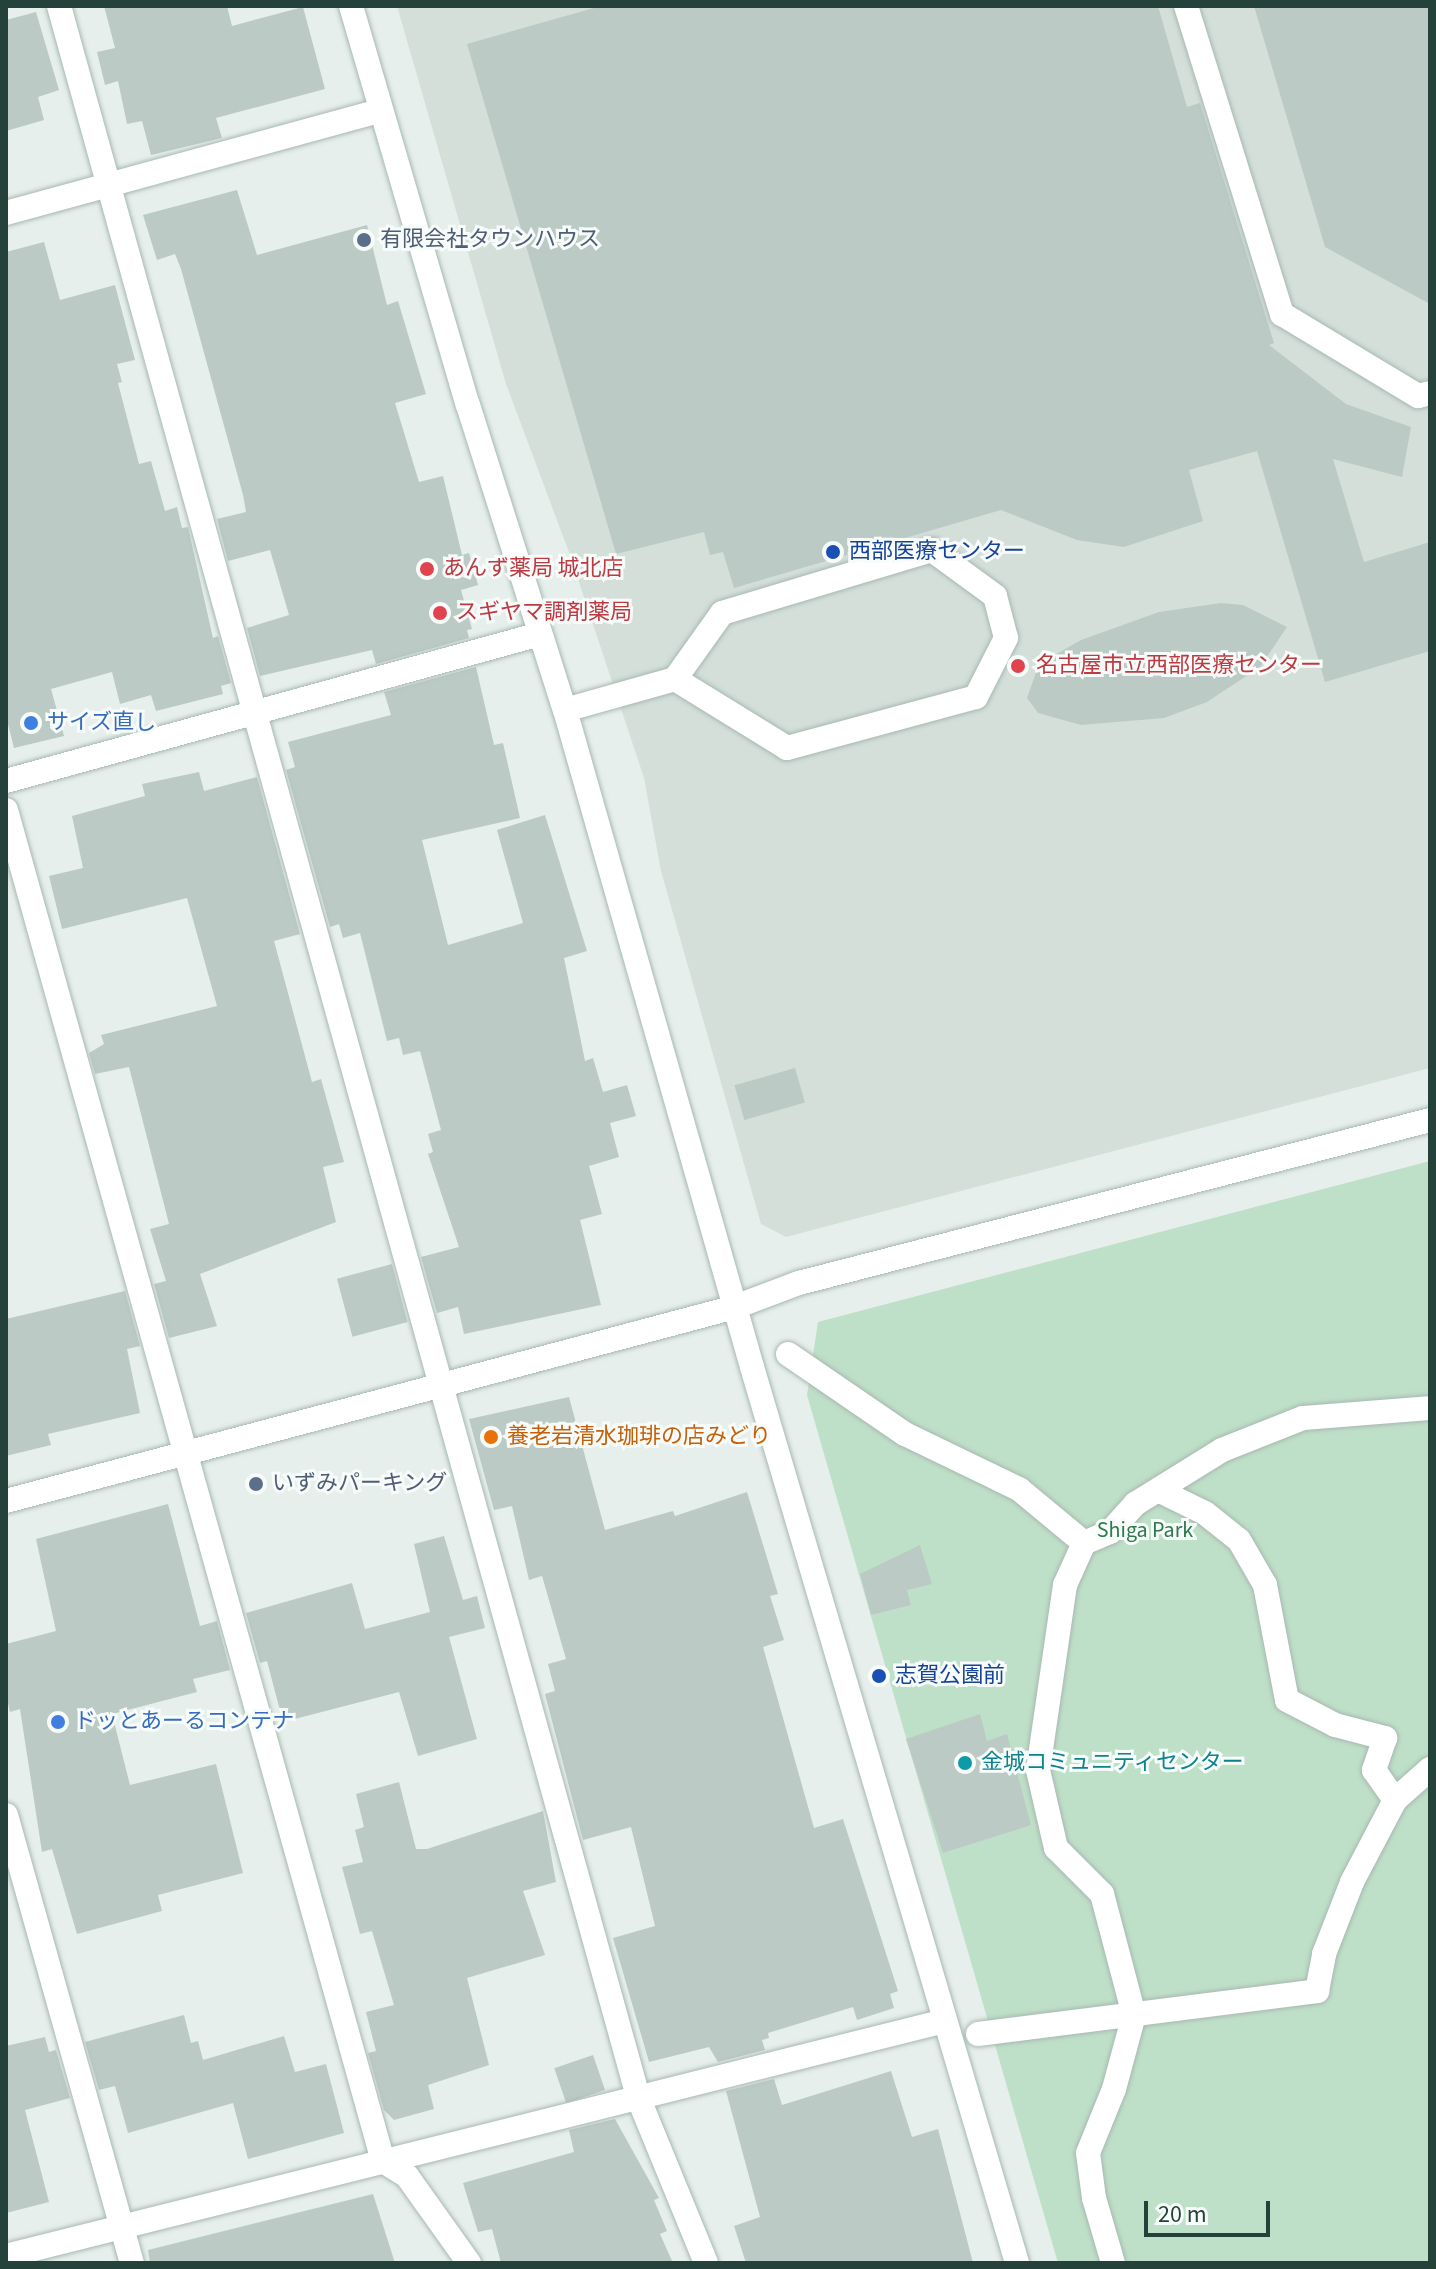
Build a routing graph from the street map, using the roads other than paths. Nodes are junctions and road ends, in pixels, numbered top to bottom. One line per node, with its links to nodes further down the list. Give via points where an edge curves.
1 (59, 6): 5 (street)
2 (351, 6): 4 (street)
3 (1186, 6): 7 (street, via 1282,314 1418,396)
4 (380, 111): 5 (street); 8 (street)
5 (110, 185): 6 (street); 11 (street)
6 (6, 213)
7 (1430, 393)
8 (540, 634): 10 (street); 11 (street)
9 (675, 679): 9 (street, via 722,613 932,550 995,596 1006,638 976,697 787,748); 10 (street)
10 (565, 710): 15 (street)
11 (253, 712): 12 (street); 17 (street)
12 (6, 781)
13 (6, 810): 19 (street)
14 (1430, 1120): 15 (street, via 799,1283)
15 (735, 1307): 17 (street); 27 (street)
16 (788, 1354): 22 (street, via 905,1434 1019,1489)
17 (441, 1384): 19 (street); 29 (street)
18 (1430, 1408): 20 (street, via 1303,1418 1222,1450)
19 (183, 1454): 21 (street); 30 (street)
20 (1160, 1491): 22 (street, via 1135,1504 1110,1532); 24 (street, via 1205,1513 1239,1540 1265,1585 1287,1700 1335,1725 1385,1738 1374,1770)
21 (6, 1501)
22 (1084, 1543): 26 (street, via 1065,1585 1038,1770 1056,1848 1102,1894)
23 (1430, 1769): 24 (street)
24 (1395, 1800): 26 (street, via 1352,1882 1324,1954 1317,1991)
25 (6, 1815): 31 (street)
26 (1134, 2015): 28 (street); 37 (street, via 1114,2089 1088,2153 1094,2198)
27 (944, 2021): 29 (street); 36 (street)
28 (978, 2034)
29 (638, 2097): 30 (street); 35 (street)
30 (383, 2161): 31 (street); 34 (street, via 407,2176)
31 (121, 2228): 32 (street); 33 (street)
32 (6, 2256)
33 (132, 2263)
34 (469, 2263)
35 (706, 2263)
36 (1017, 2263)
37 (1113, 2263)

